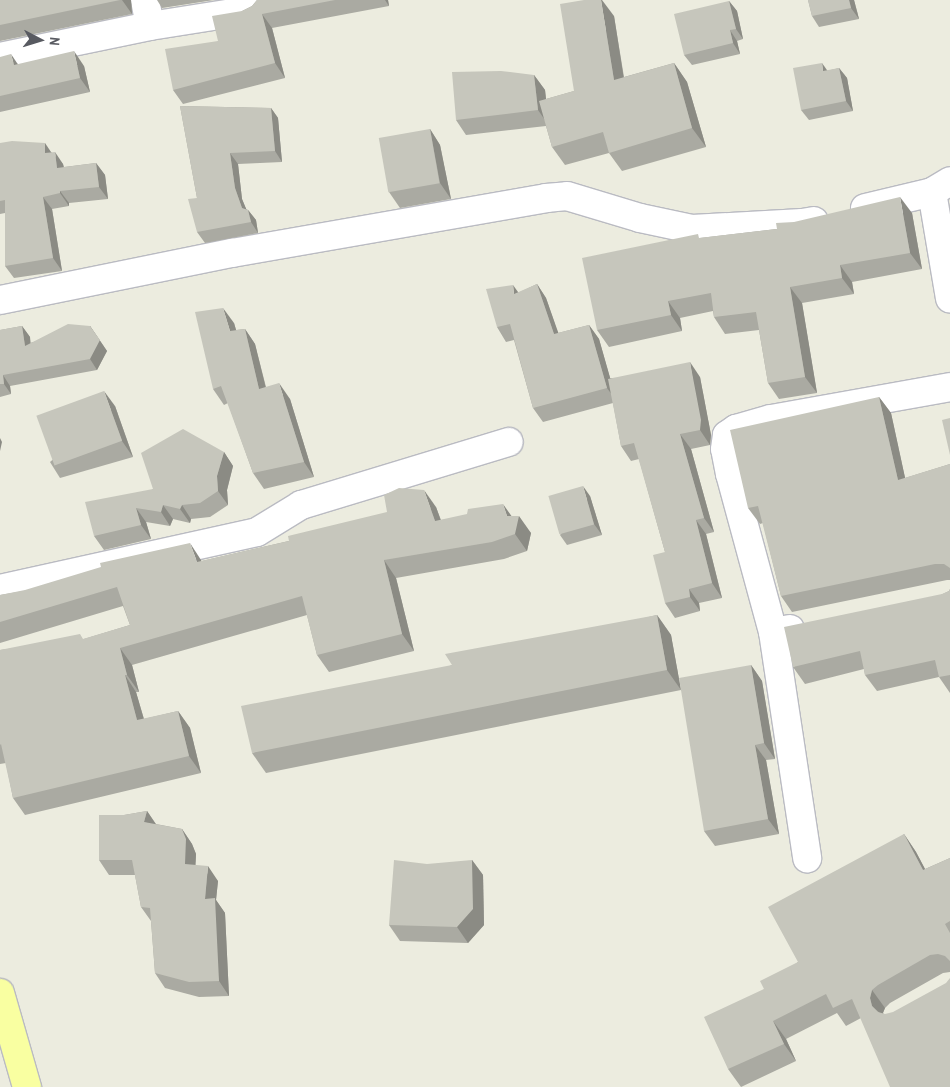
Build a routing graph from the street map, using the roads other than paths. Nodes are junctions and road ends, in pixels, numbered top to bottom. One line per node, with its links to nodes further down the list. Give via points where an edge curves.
1 (259, 0): 2 (street, via 244,11)
2 (147, 13): 3 (street)
3 (0, 57)
4 (941, 187): 5 (street); 6 (street, via 802,223 692,229 640,218 567,196 546,198 232,253)
5 (950, 298)
6 (0, 300)
7 (950, 387): 11 (street, via 771,419 736,429 727,436 725,448 730,474)
8 (510, 442): 9 (street, via 301,505 257,532)
9 (0, 589)
10 (810, 624): 11 (street)
11 (773, 632): 12 (street)
12 (807, 858)
13 (0, 993): 14 (main road)
14 (26, 1087)

